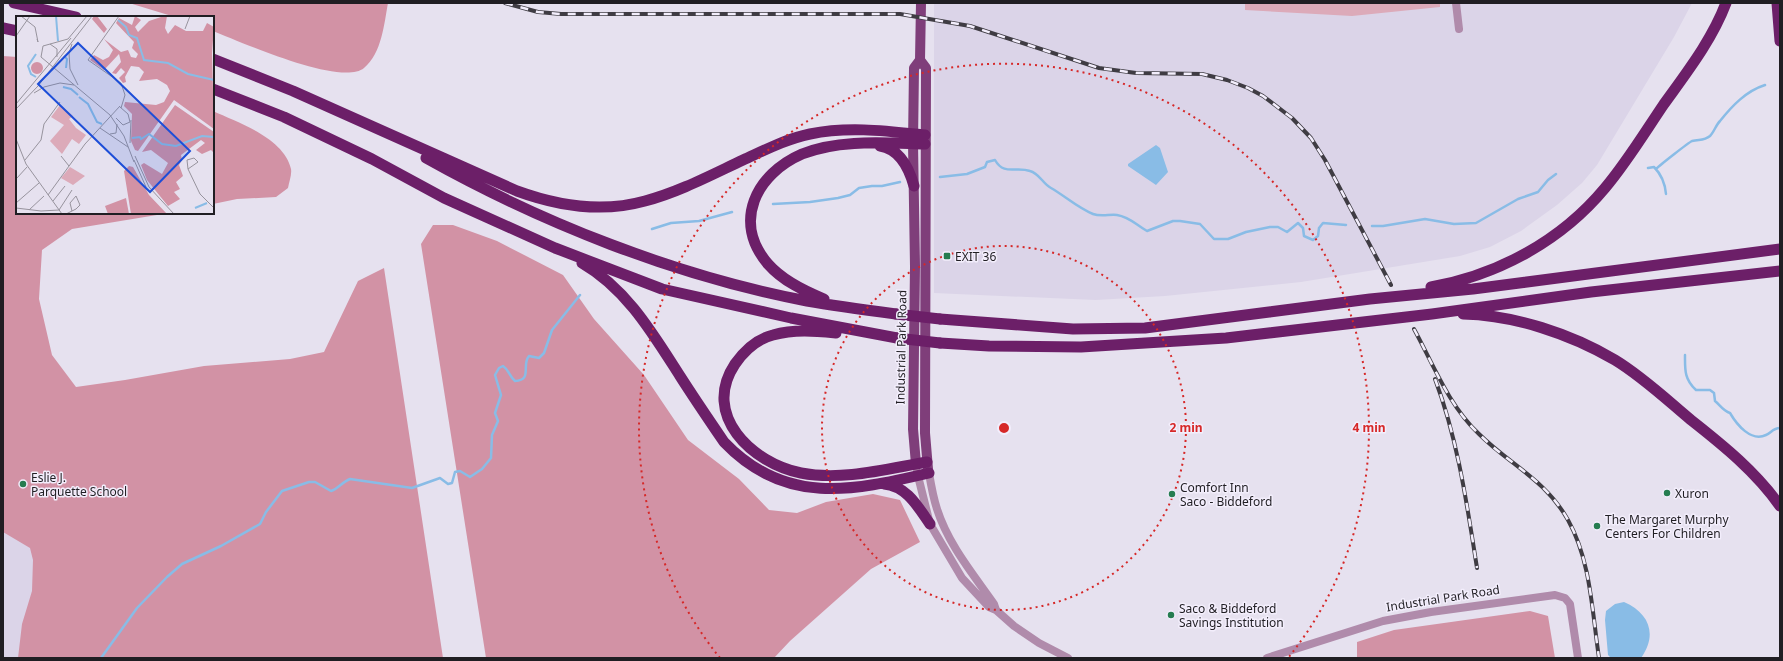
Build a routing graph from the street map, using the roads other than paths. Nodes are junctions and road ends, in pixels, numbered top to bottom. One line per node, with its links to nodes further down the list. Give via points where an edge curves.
1 (14, 3): 6 (highway)
2 (921, 3): 12 (main road, Industrial Park Road)
3 (1456, 3): 8 (street)
4 (1726, 3): 22 (highway, via 1703,48 1613,178 1568,225 1520,257 1478,275)
5 (1777, 3): 10 (highway)
6 (72, 16)
7 (3, 28): 9 (highway)
8 (1459, 29)
9 (16, 31)
10 (1780, 40)
11 (214, 59): 14 (highway)
12 (920, 60): 15 (main road, Industrial Park Road, via 914,68); 16 (main road, Industrial Park Road, via 926,68)
13 (214, 89): 19 (highway, via 284,117 372,159 444,198)
14 (367, 124): 15 (highway, via 517,191 555,203 595,207 628,204 664,195 776,145 811,134 862,130 897,131); 23 (highway, via 456,175 596,240 717,279 806,301)
15 (913, 138): 16 (highway); 17 (highway); 18 (main road, Industrial Park Road)
16 (925, 139): 26 (main road, Industrial Park Road, via 925,433)
17 (865, 144): 18 (highway, via 887,148 896,153 906,166); 23 (highway, via 823,147 785,163 773,172 759,189 751,217 753,237 758,250 775,270 808,292)
18 (914, 186): 26 (main road, Industrial Park Road, via 913,429)
19 (555, 248): 25 (highway, via 662,288 791,318); 27 (highway, via 596,272 632,306 648,326 724,442 743,460 772,477 805,487 840,489)
20 (1776, 250): 22 (highway, via 1473,289)
21 (1776, 271): 24 (highway, via 1591,292)
22 (1370, 299): 23 (highway, bridge, via 1145,328 1073,329 940,319)
23 (846, 307)
24 (1432, 314): 25 (highway, bridge, via 1226,338 1088,346 989,346); 28 (highway, via 1473,314 1526,324 1573,339 1603,354 1643,380 1726,448 1753,474)
25 (898, 338): 26 (highway, via 816,331 772,335 749,348 730,370 725,391 726,410 733,428 744,443 762,458 791,471 826,476)
26 (922, 469): 27 (highway); 29 (street, Industrial Park Road); 30 (street, Industrial Park Road, via 947,534)
27 (871, 484): 29 (highway, via 886,484 899,488 910,497)
28 (1780, 506)
29 (930, 524): 30 (street, Industrial Park Road, via 962,578 984,603)
30 (996, 610): 31 (street, Industrial Park Road, via 1014,626)
31 (1068, 658)
32 (1267, 658): 33 (street, Industrial Park Road, via 1360,627 1398,618 1555,595 1565,598 1570,604)
33 (1578, 658)

